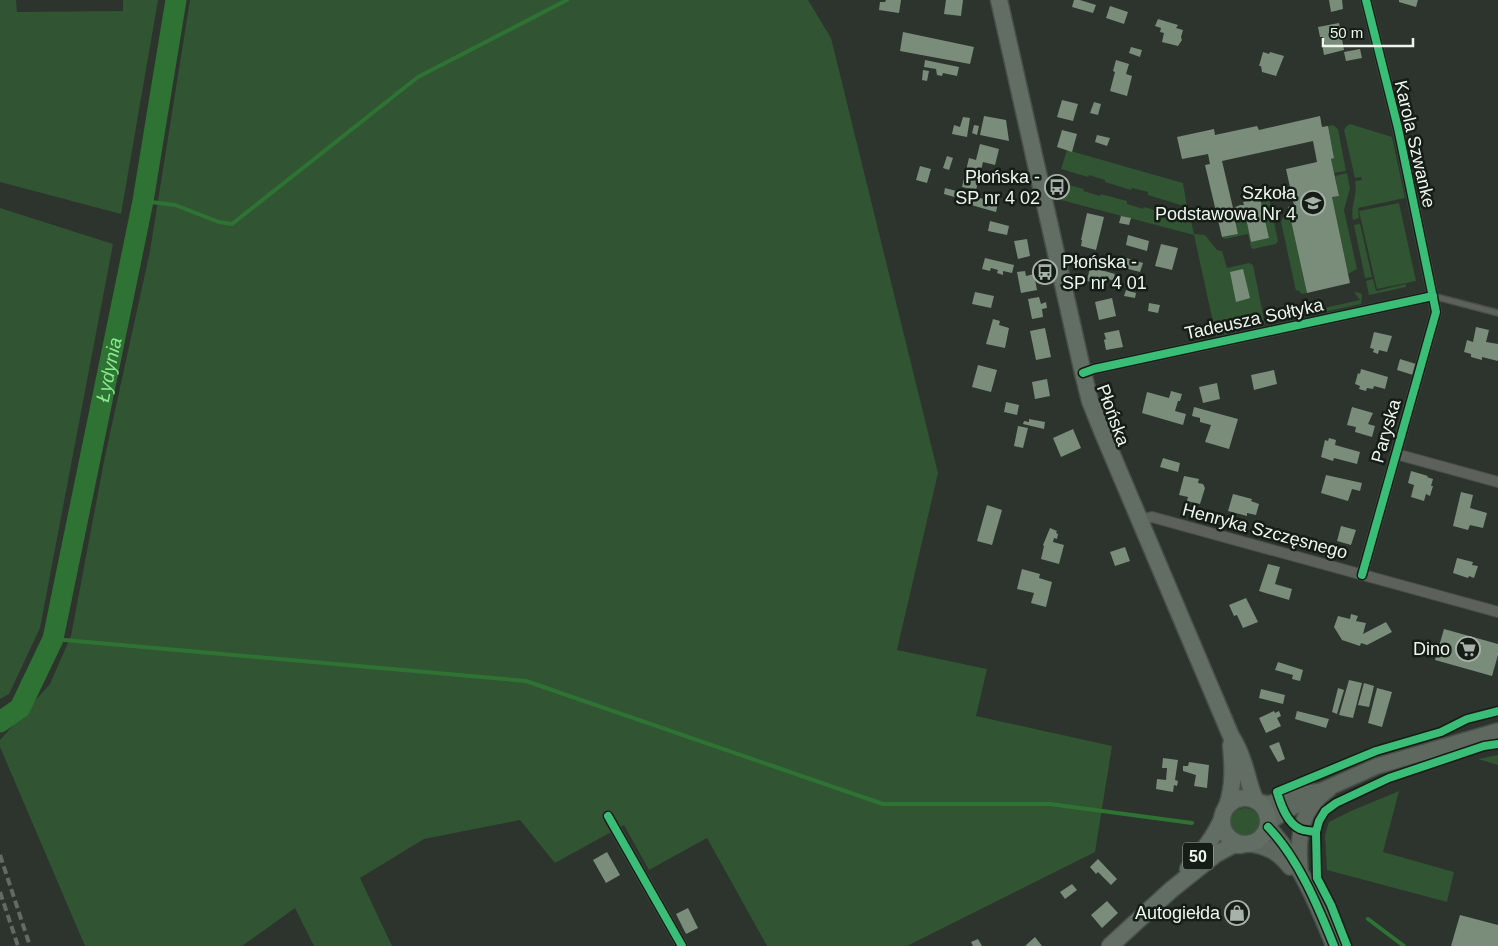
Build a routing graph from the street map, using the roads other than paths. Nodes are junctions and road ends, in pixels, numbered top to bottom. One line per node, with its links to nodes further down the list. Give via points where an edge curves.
1 (999, 0): 5 (main road, Płońska / 50)
2 (1366, 0): 3 (street, Karola Szwanke, via 1398,128)
3 (1433, 296): 4 (lane, Tadeusza Sołtyka); 5 (street, Tadeusza Sołtyka); 6 (street, Paryska, via 1436,312)
4 (1498, 313)
5 (1083, 373): 8 (main road, Płońska / 50, via 1090,401)
6 (1396, 454): 7 (street); 9 (street, Paryska)
7 (1498, 482)
8 (1139, 520): 9 (street, Henryka Szczęsnego, via 1152,517); 12 (main road, Płońska / 50)
9 (1362, 575): 10 (street, Henryka Szczęsnego)
10 (1498, 612)
11 (1498, 731): 13 (main road, via 1377,766)
12 (1231, 736): 14 (main road, Płońska / 50, via 1243,762 1249,788); 15 (main road, Płońska / 50, via 1234,780)
13 (1328, 788): 14 (main road, via 1268,804); 17 (main road, via 1276,817); 19 (main road, via 1314,804 1300,829 1298,853)
14 (1257, 801): 15 (main road, via 1240,799); 17 (main road, via 1266,812)
15 (1225, 813): 18 (main road, via 1222,826 1226,835 1234,842); 20 (main road, 50, via 1207,845)
16 (608, 816): 22 (street)
17 (1268, 826): 18 (main road, via 1262,837); 19 (main road, via 1290,854)
18 (1246, 844): 20 (main road, 50, via 1227,847); 21 (main road, via 1261,845 1275,852)
19 (1302, 877): 21 (main road)
20 (1171, 890): 23 (main road, 50)
21 (1310, 894): 24 (main road)
22 (682, 946)
23 (1110, 946)
24 (1334, 946)

